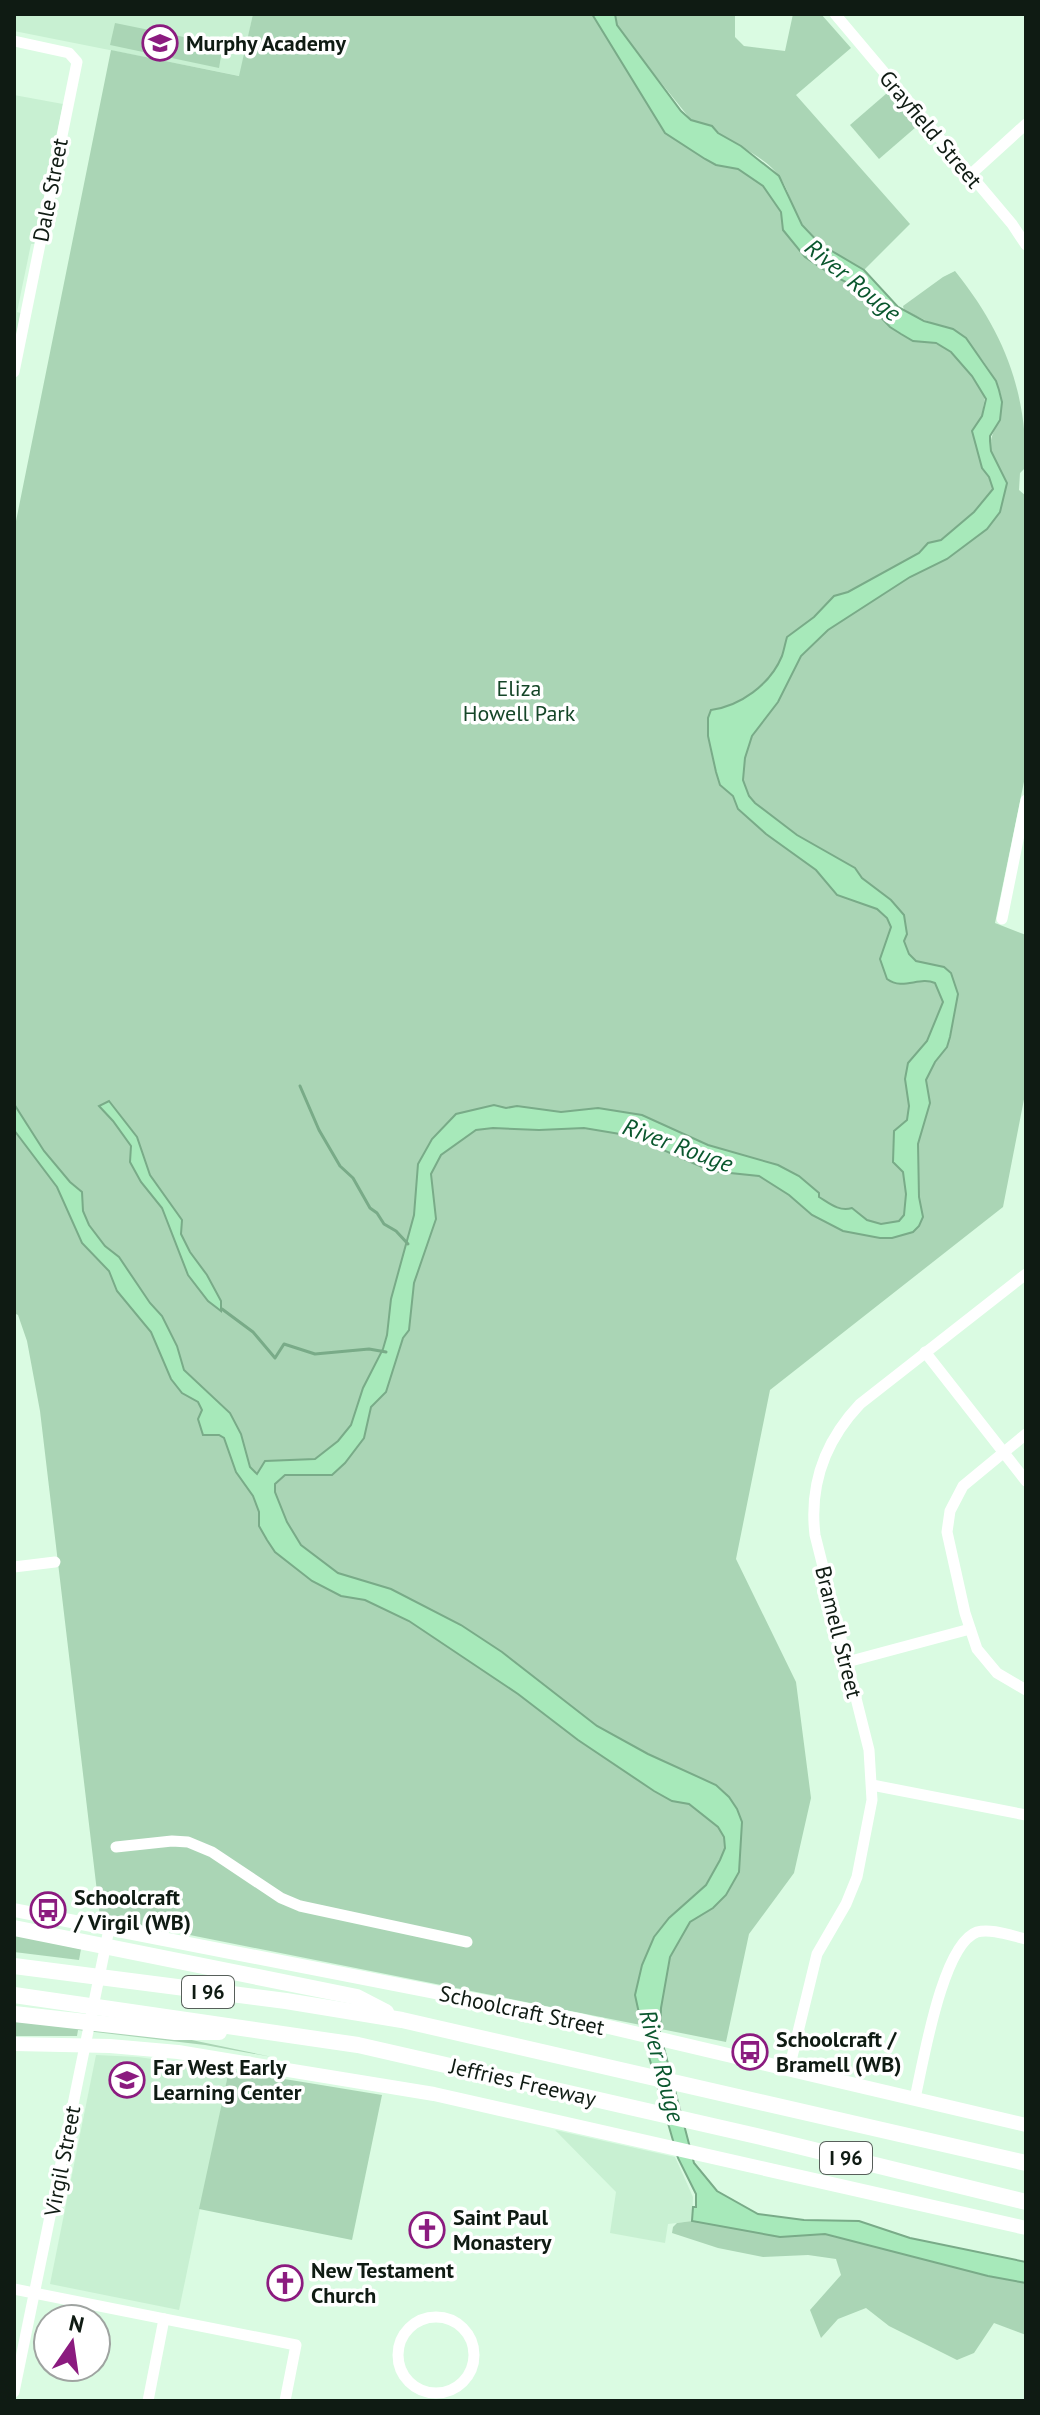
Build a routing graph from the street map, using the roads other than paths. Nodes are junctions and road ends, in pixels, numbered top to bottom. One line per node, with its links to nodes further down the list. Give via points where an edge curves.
1 (835, 14): 4 (street, Grayfield Street)
2 (14, 41): 6 (street, Dale Street, via 69,53 77,62)
3 (1026, 124): 4 (street)
4 (970, 175): 5 (street, Grayfield Street)
5 (1026, 245)
6 (14, 372)
7 (1026, 800): 8 (street)
8 (1002, 919)
9 (1026, 1274): 10 (street, Bramell Street)
10 (925, 1352): 12 (street); 17 (street, Bramell Street, via 850,1414 830,1443 818,1475 815,1535)
11 (1026, 1434): 12 (street)
12 (1003, 1452): 13 (street); 16 (street, via 963,1486 948,1521 948,1545)
13 (1026, 1481)
14 (55, 1562): 15 (street)
15 (14, 1567)
16 (970, 1629): 17 (street); 18 (street, via 990,1667)
17 (847, 1662): 19 (street, Bramell Street, via 869,1750)
18 (1026, 1690)
19 (872, 1785): 20 (street); 34 (street, Bramell Street, via 857,1877 817,1954)
20 (1026, 1815)
21 (116, 1847): 26 (street, via 188,1842 300,1906)
22 (14, 1910): 24 (main road, Schoolcraft Street)
23 (14, 1928): 30 (highway, via 357,1997)
24 (109, 1932): 32 (street, Virgil Street); 34 (main road, Schoolcraft Street, via 540,2012)
25 (1022, 1938): 35 (street, via 983,1931 962,1944 941,1988)
26 (467, 1942)
27 (14, 1966): 30 (highway, Jeffries Freeway / I 96)
28 (14, 1995): 31 (highway, Jeffries Freeway / I 96)
29 (14, 2014): 31 (highway, via 175,2032)
30 (402, 2020): 37 (highway, Jeffries Freeway / I 96)
31 (285, 2033): 38 (highway, Jeffries Freeway / I 96, via 412,2056)
32 (86, 2038): 33 (main road); 39 (main road, via 507,2109); 41 (street, Virgil Street)
33 (14, 2044)
34 (789, 2069): 35 (main road, Schoolcraft Street)
35 (915, 2098): 36 (main road, Schoolcraft Street)
36 (1026, 2125)
37 (1026, 2163)
38 (1026, 2202)
39 (1026, 2228)
40 (14, 2289): 41 (street)
41 (34, 2293): 42 (street); 43 (street, Virgil Street)
42 (164, 2319): 45 (street); 46 (street, via 296,2345)
43 (14, 2392)
44 (424, 2396): 44 (street, via 451,2390 471,2369 471,2340 449,2319 419,2321 400,2343 403,2373)
45 (148, 2401)
46 (285, 2401)

